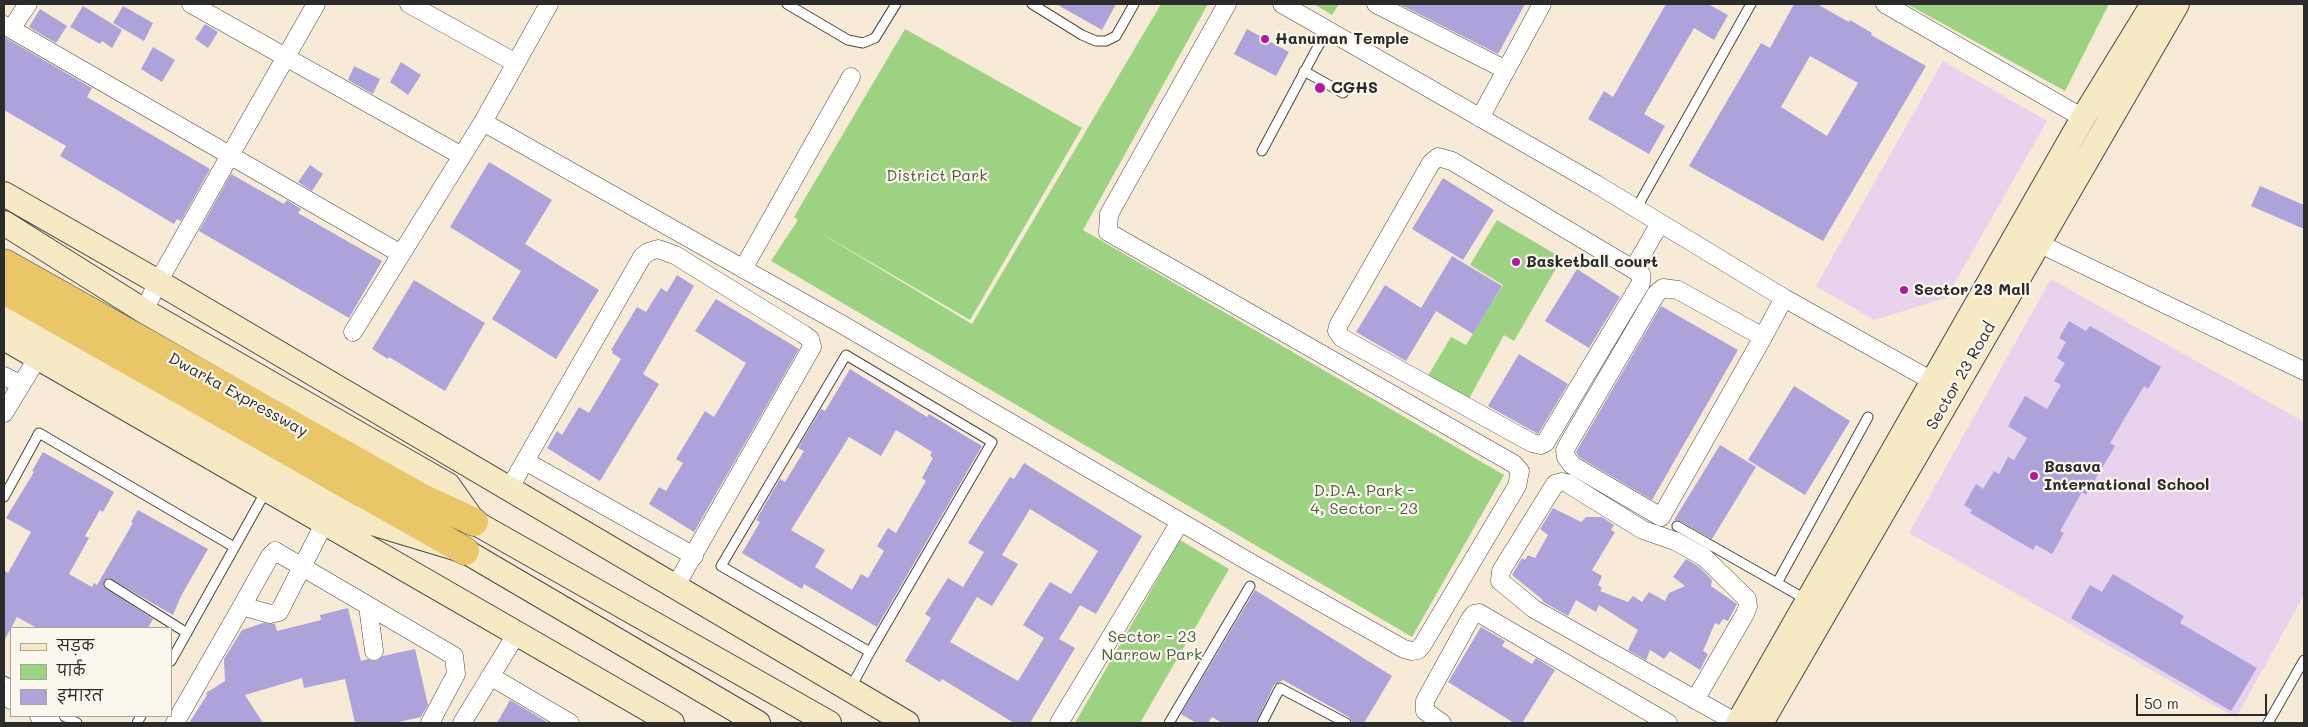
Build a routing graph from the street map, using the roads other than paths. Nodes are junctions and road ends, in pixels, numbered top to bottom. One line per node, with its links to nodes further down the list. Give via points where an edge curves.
1 (28, 4): 18 (street)
2 (191, 4): 20 (street)
3 (316, 4): 20 (street)
4 (409, 4): 21 (street)
5 (550, 4): 21 (street)
6 (787, 4): 7 (lane, via 848,40 863,43 875,38)
7 (896, 4)
8 (1032, 4): 9 (lane, via 1096,41 1116,36)
9 (1134, 4)
10 (1226, 4): 63 (street, via 1109,214 1108,232 1514,464 1520,471 1520,478 1423,644 1412,651)
11 (1282, 4): 19 (street)
12 (1376, 4): 22 (street)
13 (1542, 4): 22 (street)
14 (1751, 4): 33 (lane)
15 (1885, 4): 27 (street)
16 (2153, 4): 27 (street, Sector 23 Road)
17 (2177, 4): 36 (street, Sector 23 Road)
18 (7, 27): 30 (street)
19 (1328, 30): 23 (lane); 26 (street)
20 (285, 58): 30 (street); 31 (street)
21 (516, 63): 28 (street)
22 (1506, 70): 26 (street)
23 (1304, 71): 25 (lane); 29 (lane)
24 (851, 77): 40 (street)
25 (1342, 93)
26 (1480, 118): 33 (street)
27 (2083, 118): 53 (street, Sector 23 Road)
28 (483, 122): 31 (street); 40 (street)
29 (1262, 151)
30 (230, 155): 37 (street); 41 (street)
31 (462, 156): 37 (street)
32 (4, 194): 41 (street)
33 (1636, 209): 35 (street)
34 (4, 223): 44 (street)
35 (1659, 225): 39 (street); 43 (street)
36 (2038, 243): 50 (street); 53 (street, Sector 23 Road)
37 (401, 254): 46 (street)
38 (4, 263): 54 (highway, Dwarka Expressway)
39 (1634, 268): 39 (street, via 1452,161 1438,157 1431,163 1337,331 1351,342 1532,443 1542,445 1641,283 1641,274)
40 (743, 269): 63 (street)
41 (158, 282): 44 (street); 59 (street)
42 (4, 290): 54 (highway, Dwarka Expressway)
43 (1784, 298): 47 (street); 53 (street)
44 (144, 311): 62 (street, via 448,485)
45 (4, 318): 66 (street, via 352,517)
46 (353, 332)
47 (1763, 337): 47 (street, via 1678,290 1663,288 1656,294 1565,450 1566,457 1572,465 1661,517)
48 (4, 338): 49 (street)
49 (38, 356): 52 (street); 58 (street)
50 (2304, 371)
51 (4, 376): 52 (street)
52 (20, 384): 55 (street)
53 (1942, 387): 73 (street, Sector 23 Road)
54 (239, 409): 62 (highway, Dwarka Expressway); 66 (highway, Dwarka Expressway)
55 (4, 413)
56 (1868, 417): 69 (lane)
57 (525, 461): 59 (street); 67 (street); 67 (street, via 642,257 658,249 675,254 803,334 810,339 812,347)
58 (267, 489): 61 (street); 65 (lane)
59 (509, 489): 72 (street)
60 (4, 496): 65 (lane, via 39,433)
61 (325, 522): 68 (street); 76 (street)
62 (474, 522): 96 (street)
63 (1180, 522): 98 (street)
64 (1677, 526): 69 (lane)
65 (234, 547): 77 (lane)
66 (465, 551): 87 (street)
67 (694, 556): 72 (street)
68 (302, 567): 74 (street, via 279,612 270,614); 74 (street, via 275,551); 75 (street)
69 (1777, 583): 73 (lane)
70 (109, 584): 77 (lane)
71 (1250, 586): 99 (lane)
72 (676, 587): 83 (street)
73 (1817, 605): 104 (street, Sector 23 Road); 105 (street, Sector 23 Road)
74 (242, 606): 90 (street)
75 (368, 606): 78 (street); 91 (street, via 454,656 456,674)
76 (517, 633): 82 (street); 94 (street)
77 (187, 634): 80 (lane)
78 (374, 651)
79 (870, 652): 79 (lane, via 721,566 846,355 992,442); 83 (lane)
80 (172, 659)
81 (2304, 660): 106 (lane)
82 (490, 676): 92 (street); 93 (street)
83 (850, 690): 97 (street)
84 (1695, 700): 84 (street, via 1534,609 1500,581 1501,571 1555,484 1567,483 1643,530 1675,541 1704,557 1748,599 1745,614); 104 (street)
85 (41, 717): 88 (street)
86 (66, 717): 89 (lane)
87 (732, 717): 95 (street)
88 (52, 723)
89 (77, 723)
90 (174, 723)
91 (430, 723)
92 (462, 723)
93 (570, 723)
94 (672, 723)
95 (758, 723)
96 (829, 723)
97 (907, 723)
98 (1060, 723)
99 (1169, 723)
100 (1262, 723): 101 (lane, via 1280,688)
101 (1346, 723)
102 (1442, 723): 103 (street, via 1424,711 1425,702 1470,619 1479,613)
103 (1668, 723)
104 (1737, 723)
105 (1762, 723)
106 (2268, 723)

